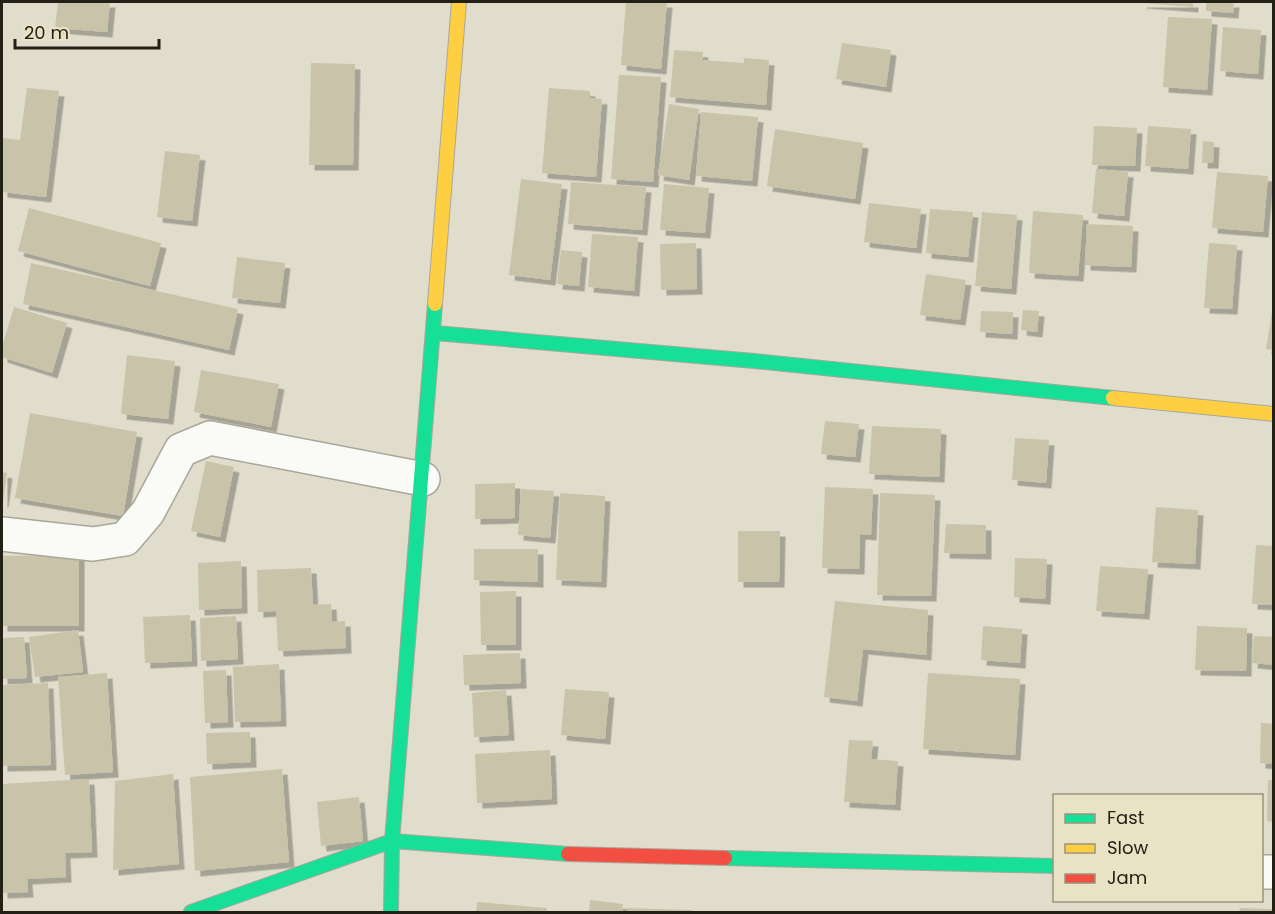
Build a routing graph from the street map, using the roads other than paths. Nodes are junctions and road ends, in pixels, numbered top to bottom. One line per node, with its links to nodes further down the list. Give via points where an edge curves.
1 (459, 2): 2 (street)
2 (435, 333): 3 (street); 4 (street)
3 (1274, 414)
4 (423, 479): 5 (street, via 210,438 181,450 148,512 125,539 93,544); 6 (street)
5 (2, 534)
6 (392, 841): 7 (street, via 574,854); 8 (street); 9 (street)
7 (1053, 867)
8 (191, 912)
9 (391, 912)

